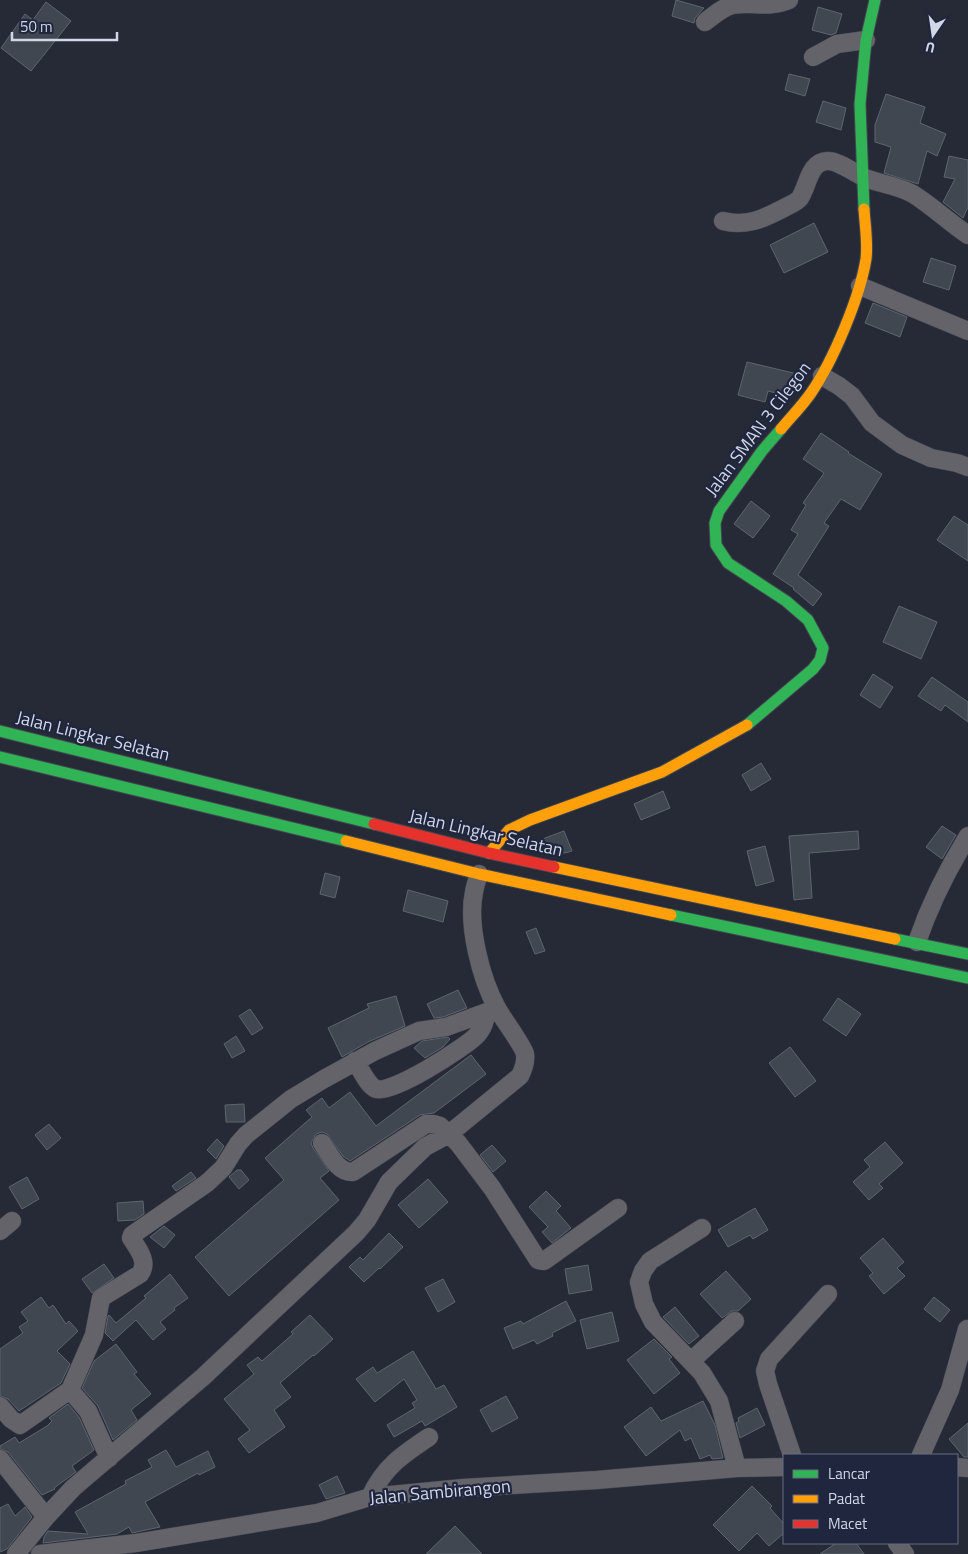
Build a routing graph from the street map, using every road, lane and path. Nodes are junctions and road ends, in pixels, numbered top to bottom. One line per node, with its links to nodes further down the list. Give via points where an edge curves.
1 (789, 0): 3 (street, via 766,5 732,5)
2 (874, 0): 4 (main road, Jalan SMAN 3 Cilegon)
3 (705, 22)
4 (866, 40): 5 (street, via 837,44); 6 (main road, Jalan SMAN 3 Cilegon, via 860,104)
5 (813, 57)
6 (864, 177): 7 (street, via 828,161 817,164 798,200 764,219 736,224); 8 (street, via 914,195); 9 (main road, Jalan SMAN 3 Cilegon, via 866,257)
7 (723, 221)
8 (968, 235)
9 (860, 286): 10 (street); 11 (main road, Jalan SMAN 3 Cilegon)
10 (968, 331)
11 (822, 376): 12 (street, via 852,396 872,423 902,445 931,458 957,462); 16 (main road, Jalan SMAN 3 Cilegon, via 810,395 762,450 719,511 715,523 716,545 728,563 786,601 808,620 822,648 820,660 744,727 662,772 508,830)
12 (968, 468)
13 (0, 731): 16 (main road, Jalan Lingkar Selatan)
14 (0, 758): 17 (main road)
15 (968, 836): 18 (street, via 947,870)
16 (489, 853): 17 (main road, Jalan SMAN 3 Cilegon); 18 (main road, Jalan Lingkar Selatan)
17 (479, 874): 20 (main road); 21 (street, via 473,893 474,933)
18 (917, 942): 19 (main road, Jalan Lingkar Selatan)
19 (968, 954)
20 (968, 978)
21 (492, 1009): 22 (street, via 446,1027 419,1031); 22 (street, via 476,1036 460,1049 393,1087 383,1090 372,1086); 23 (street, via 525,1053 523,1070 514,1082)
22 (355, 1062): 31 (street, via 290,1099 246,1135 223,1168 207,1183 132,1235 144,1268 140,1274 102,1298 94,1335)
23 (449, 1134): 24 (street, via 440,1126 426,1124 353,1172 346,1173); 25 (street, via 483,1175 538,1260 544,1261); 36 (street, via 425,1147 389,1182 367,1220 336,1251 203,1377)
24 (322, 1143)
25 (618, 1208)
26 (702, 1228): 30 (street, via 650,1260 639,1282 644,1304 653,1322)
27 (828, 1294): 34 (street, via 769,1359 765,1371)
28 (735, 1321): 30 (street)
29 (968, 1329): 35 (street, via 950,1390)
30 (691, 1361): 39 (street, via 719,1400)
31 (70, 1390): 32 (street, via 22,1424); 36 (street, via 88,1411)
32 (4, 1418)
33 (428, 1437): 40 (street, via 399,1457 377,1482)
34 (792, 1454)
35 (921, 1454)
36 (109, 1458): 41 (street, via 73,1488)
37 (0, 1459): 41 (street)
38 (783, 1467): 39 (street, Jalan Sambirangon)
39 (737, 1468): 40 (street, Jalan Sambirangon)
40 (370, 1497): 43 (street, Jalan Sambirangon, via 317,1513 136,1543)
41 (46, 1517): 42 (street)
42 (16, 1554)
43 (42, 1554)

